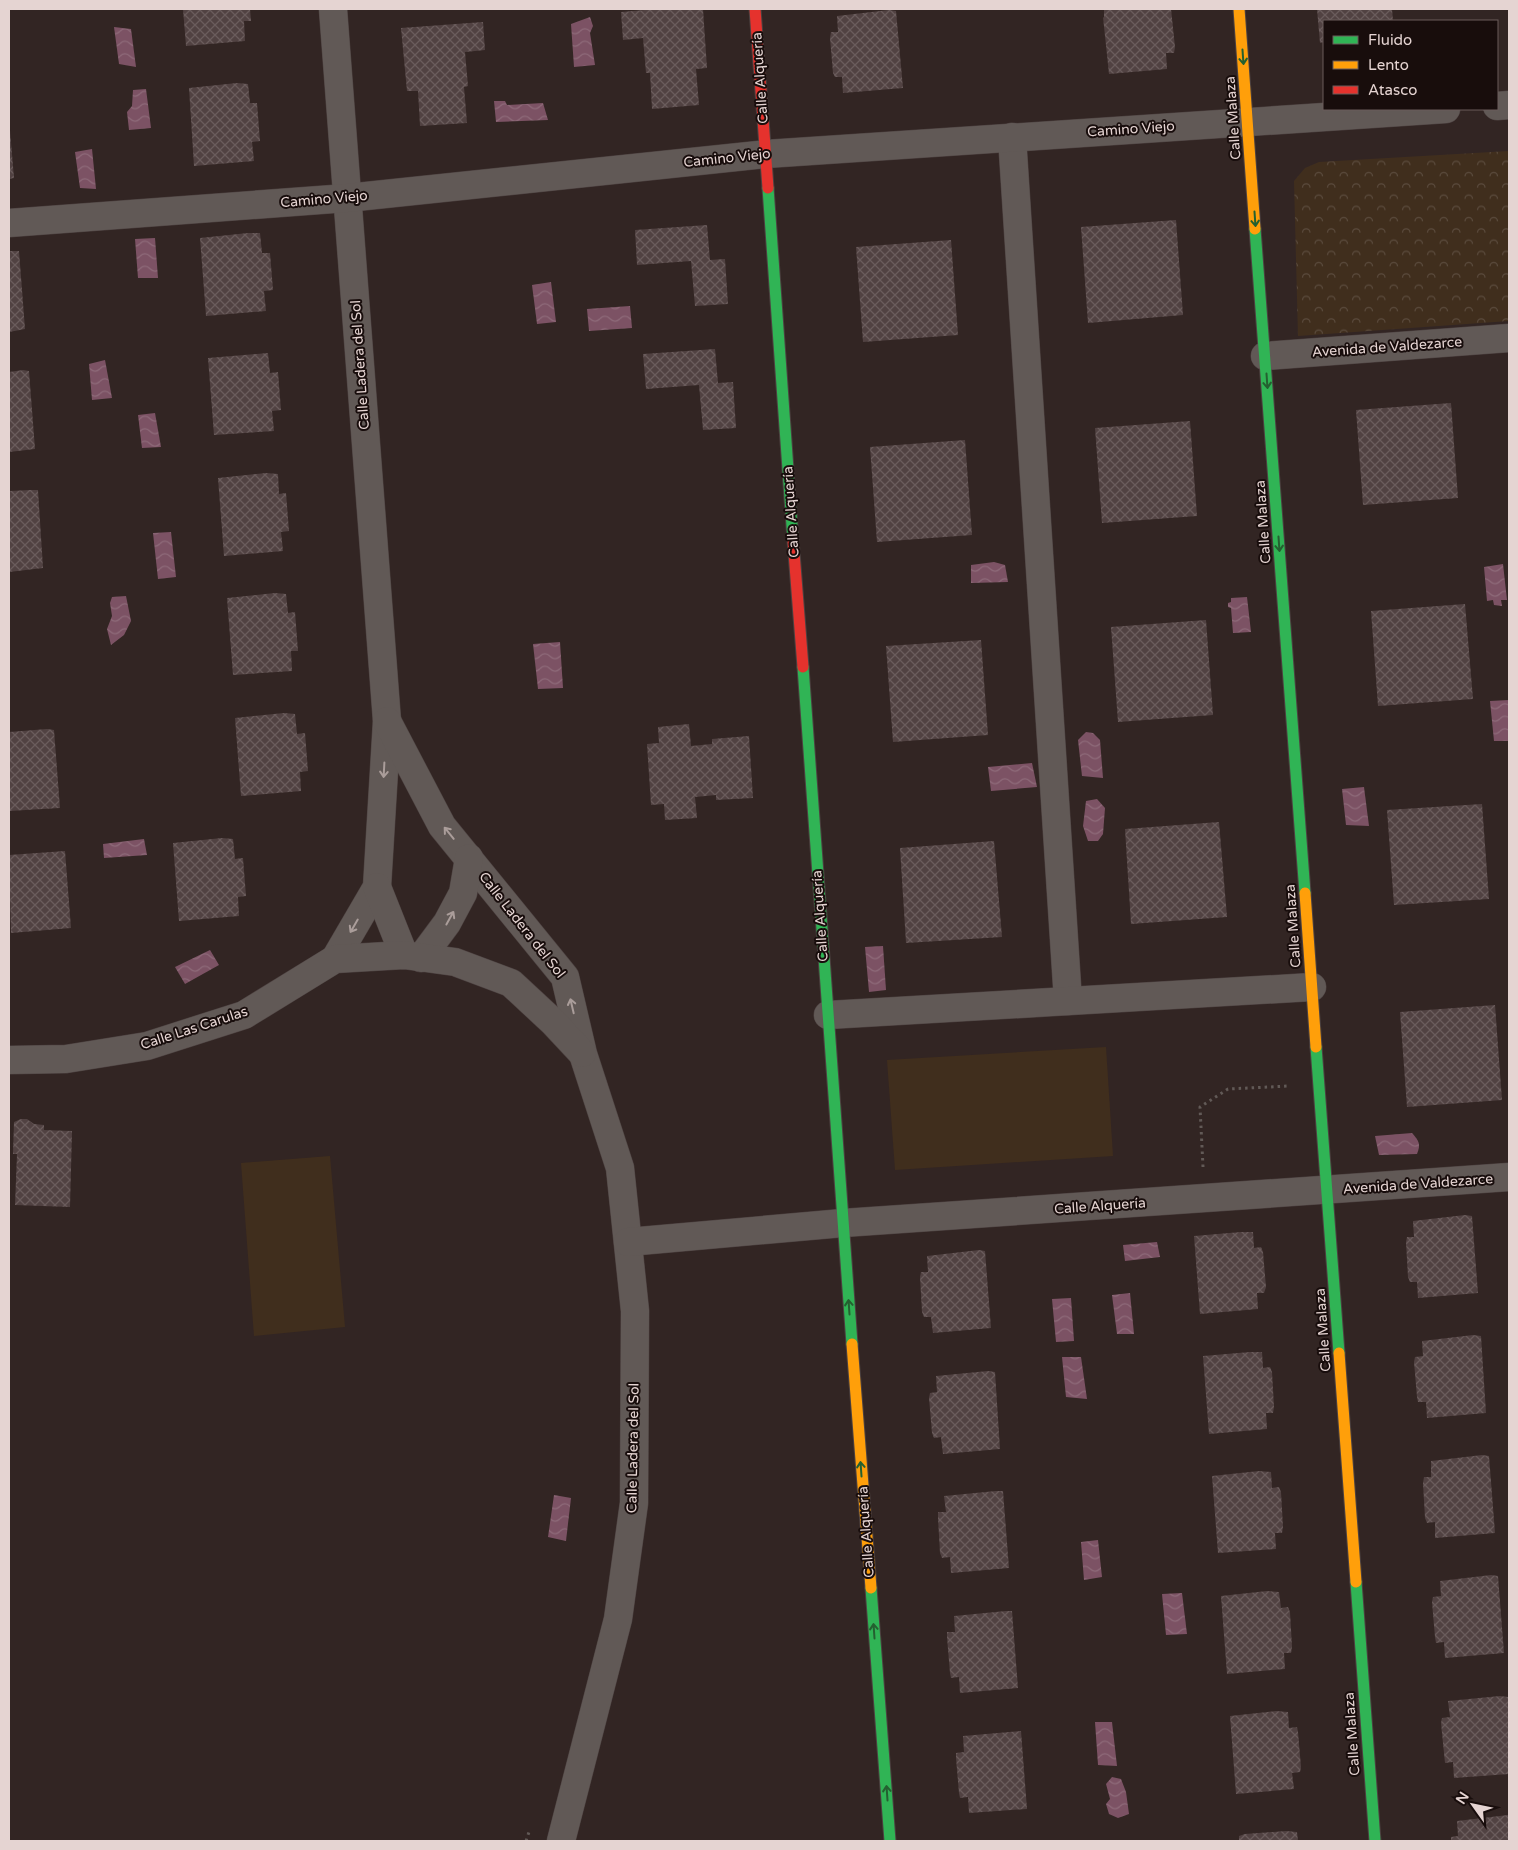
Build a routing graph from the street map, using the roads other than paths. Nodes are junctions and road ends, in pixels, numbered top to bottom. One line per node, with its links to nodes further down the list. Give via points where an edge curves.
1 (333, 9): 8 (street, Calle Ladera del Sol)
2 (754, 9): 7 (street, Calle Alquería)
3 (1239, 9): 5 (street, Calle Malaza, one-way to 5)
4 (1430, 110): 5 (street, Camino Viejo)
5 (1248, 121): 6 (street, Camino Viejo); 11 (street, Calle Malaza, one-way to 11)
6 (1012, 137): 7 (street, Camino Viejo); 18 (street)
7 (766, 154): 8 (street, Camino Viejo); 19 (street, Calle Alquería)
8 (347, 198): 9 (street, Camino Viejo); 12 (street, Calle Ladera del Sol)
9 (9, 222)
10 (1509, 338): 11 (street, Avenida de Valdezarce)
11 (1265, 356): 17 (street, Calle Malaza, one-way to 17)
12 (387, 721): 13 (street, Calle Ladera del Sol, one-way to 12, via 442,826); 14 (street, Calle Ladera del Sol, one-way to 14)
13 (469, 858): 15 (street, Calle Ladera del Sol, one-way to 13, via 448,923 463,893); 20 (street, Calle Ladera del Sol, one-way to 13, via 565,977)
14 (377, 887): 15 (street, Calle Ladera del Sol); 16 (street, Calle Ladera del Sol, one-way to 16)
15 (413, 956): 16 (street, Calle Ladera del Sol); 20 (street, Calle Ladera del Sol, via 455,962 512,983)
16 (335, 959): 21 (street, Calle Las Carulas, via 244,1014 147,1046 66,1059)
17 (1312, 987): 18 (street); 23 (street, Calle Malaza)
18 (1068, 1002): 19 (street)
19 (828, 1015): 24 (street, Calle Alquería)
20 (583, 1054): 25 (street, Calle Ladera del Sol, via 620,1168)
21 (9, 1060)
22 (1509, 1177): 23 (street, Avenida de Valdezarce)
23 (1327, 1190): 24 (street, Calle Alquería); 28 (street, Calle Malaza)
24 (843, 1223): 25 (street, Calle Alquería); 27 (street, Calle Alquería, one-way to 24)
25 (628, 1242): 26 (street, Calle Ladera del Sol, via 635,1311 634,1503 618,1619)
26 (560, 1841)
27 (890, 1841)
28 (1375, 1841)

